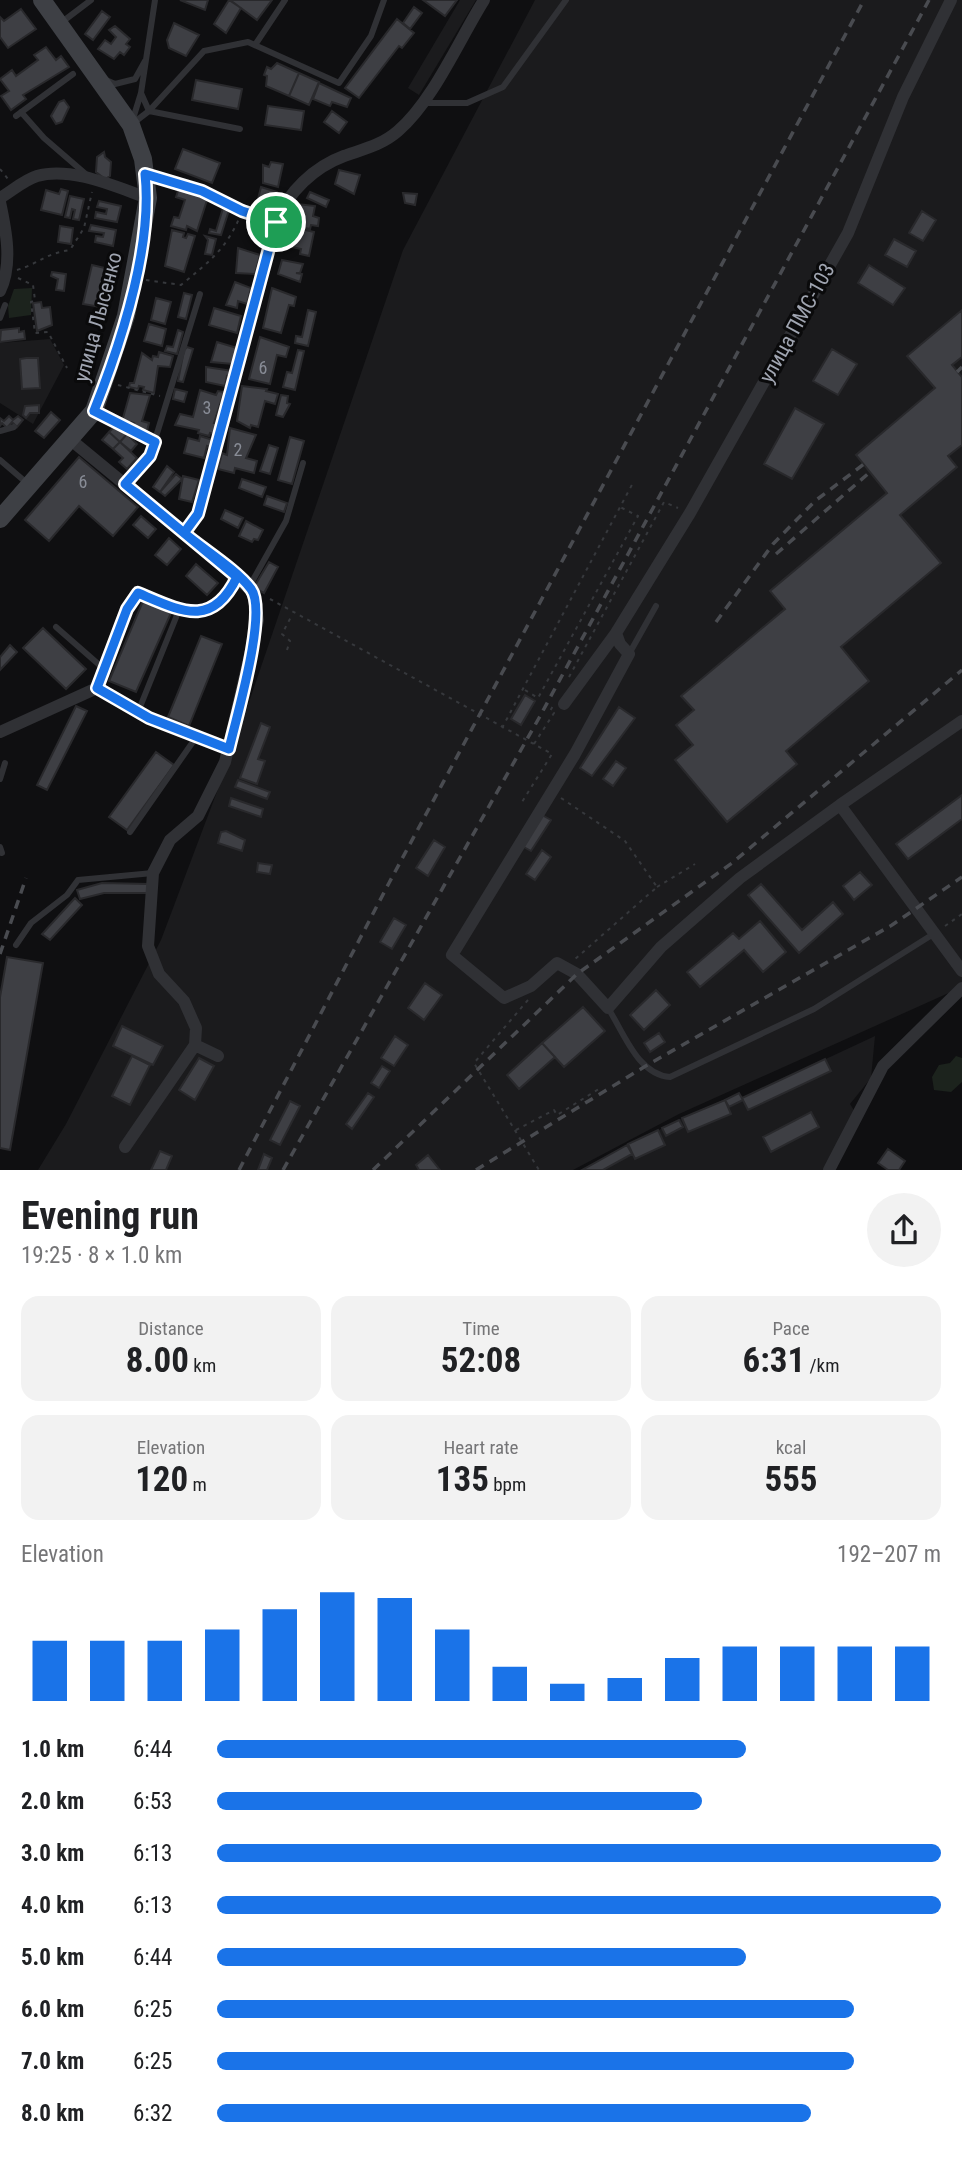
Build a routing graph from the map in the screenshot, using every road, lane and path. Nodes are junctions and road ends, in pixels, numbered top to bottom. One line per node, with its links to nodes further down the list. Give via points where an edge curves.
1 (42, 0): 9 (main road, улица Лысенко)
2 (91, 0): 9 (lane)
3 (155, 0): 11 (lane)
4 (285, 0): 10 (lane)
5 (384, 0): 10 (lane, via 371,36 339,83)
6 (484, 0): 15 (street)
7 (566, 0): 15 (lane, via 503,87 467,103)
8 (951, 0): 45 (street, улица ПМС-103, via 903,97 848,233)
9 (60, 24): 13 (main road, улица Лысенко)
10 (255, 45): 16 (lane, via 248,42 204,51)
11 (148, 56): 13 (lane, via 135,79 115,84); 14 (lane)
12 (73, 74): 20 (lane, via 19,114)
13 (99, 77): 17 (main road, улица Лысенко)
14 (141, 93): 16 (lane); 17 (lane)
15 (422, 103): 24 (street, via 383,143 340,157 308,178 290,195)
16 (149, 111): 17 (lane); 18 (lane)
17 (131, 125): 19 (main road, улица Лысенко)
18 (240, 129)
19 (145, 174): 21 (main road, улица Лысенко); 23 (path, via 202,191)
20 (95, 181): 21 (street); 22 (street, via 52,173 30,179); 31 (path, via 84,228 70,250 50,253 15,271 18,279 33,285 35,334 48,332)
21 (148, 198): 26 (main road, улица Лысенко)
22 (0, 200): 25 (street)
23 (242, 211): 24 (path); 26 (path, via 224,247 181,285)
24 (276, 222): 47 (street, via 198,514)
25 (3, 235): 27 (street, via 6,271)
26 (135, 278): 32 (main road, улица Лысенко)
27 (0, 290)
28 (200, 294): 33 (lane)
29 (5, 305): 30 (lane)
30 (0, 318)
31 (67, 368)
32 (106, 381): 33 (path); 34 (main road, улица Лысенко)
33 (168, 398): 38 (lane)
34 (94, 411): 37 (main road, улица Лысенко); 38 (path)
35 (14, 427): 36 (lane)
36 (0, 431)
37 (71, 440): 42 (street); 43 (main road, улица Лысенко)
38 (155, 442): 42 (lane, via 150,456)
39 (0, 460): 43 (lane)
40 (303, 463): 49 (lane, via 286,521)
41 (634, 481): 44 (path)
42 (125, 484): 47 (street)
43 (30, 486): 46 (main road, улица Лысенко)
44 (620, 507): 61 (path); 61 (path, via 638,516 538,698)
45 (690, 513): 55 (street, улица ПМС-103); 59 (path, via 664,502)
46 (0, 519)
47 (184, 533): 48 (street)
48 (237, 577): 49 (street); 52 (lane, via 227,598 210,610)
49 (249, 587): 69 (street, via 258,620)
50 (270, 599): 53 (path)
51 (656, 606): 57 (lane)
52 (179, 610): 58 (lane, via 138,593 127,609); 63 (lane)
53 (293, 613): 56 (path, via 282,634 290,641); 65 (path)
54 (56, 627): 58 (lane)
55 (616, 633): 57 (street); 62 (street, улица ПМС-103)
56 (287, 650)
57 (629, 654): 83 (street, via 575,754 452,955 504,998 531,986 557,963 577,974)
58 (104, 669): 60 (lane)
59 (563, 687)
60 (97, 688): 63 (street); 66 (street)
61 (524, 690): 65 (path)
62 (560, 701): 68 (path)
63 (138, 712): 67 (street)
64 (962, 721): 73 (street)
65 (501, 729): 68 (path)
66 (0, 732)
67 (197, 736): 69 (street); 74 (lane)
68 (533, 745): 72 (path, via 552,754)
69 (229, 749): 76 (street, via 217,784 198,816 170,840)
70 (5, 763): 71 (lane)
71 (0, 779)
72 (522, 803)
73 (840, 805): 79 (street); 83 (street, via 740,878 661,947)
74 (130, 832)
75 (695, 864): 77 (path)
76 (153, 873): 80 (lane, via 78,880 32,923); 84 (street, via 148,946 159,974 184,1001 197,1028)
77 (657, 887)
78 (962, 914): 79 (path)
79 (936, 933): 81 (street); 83 (lane, via 814,1009 670,1077 656,1076 644,1067)
80 (16, 945)
81 (962, 971)
82 (962, 988): 89 (street, via 883,1066)
83 (608, 1008)
84 (195, 1045): 85 (street); 88 (street)
85 (218, 1056)
86 (602, 1087): 87 (path, via 557,1115 554,1110)
87 (515, 1130)
88 (125, 1147)
89 (829, 1170)

